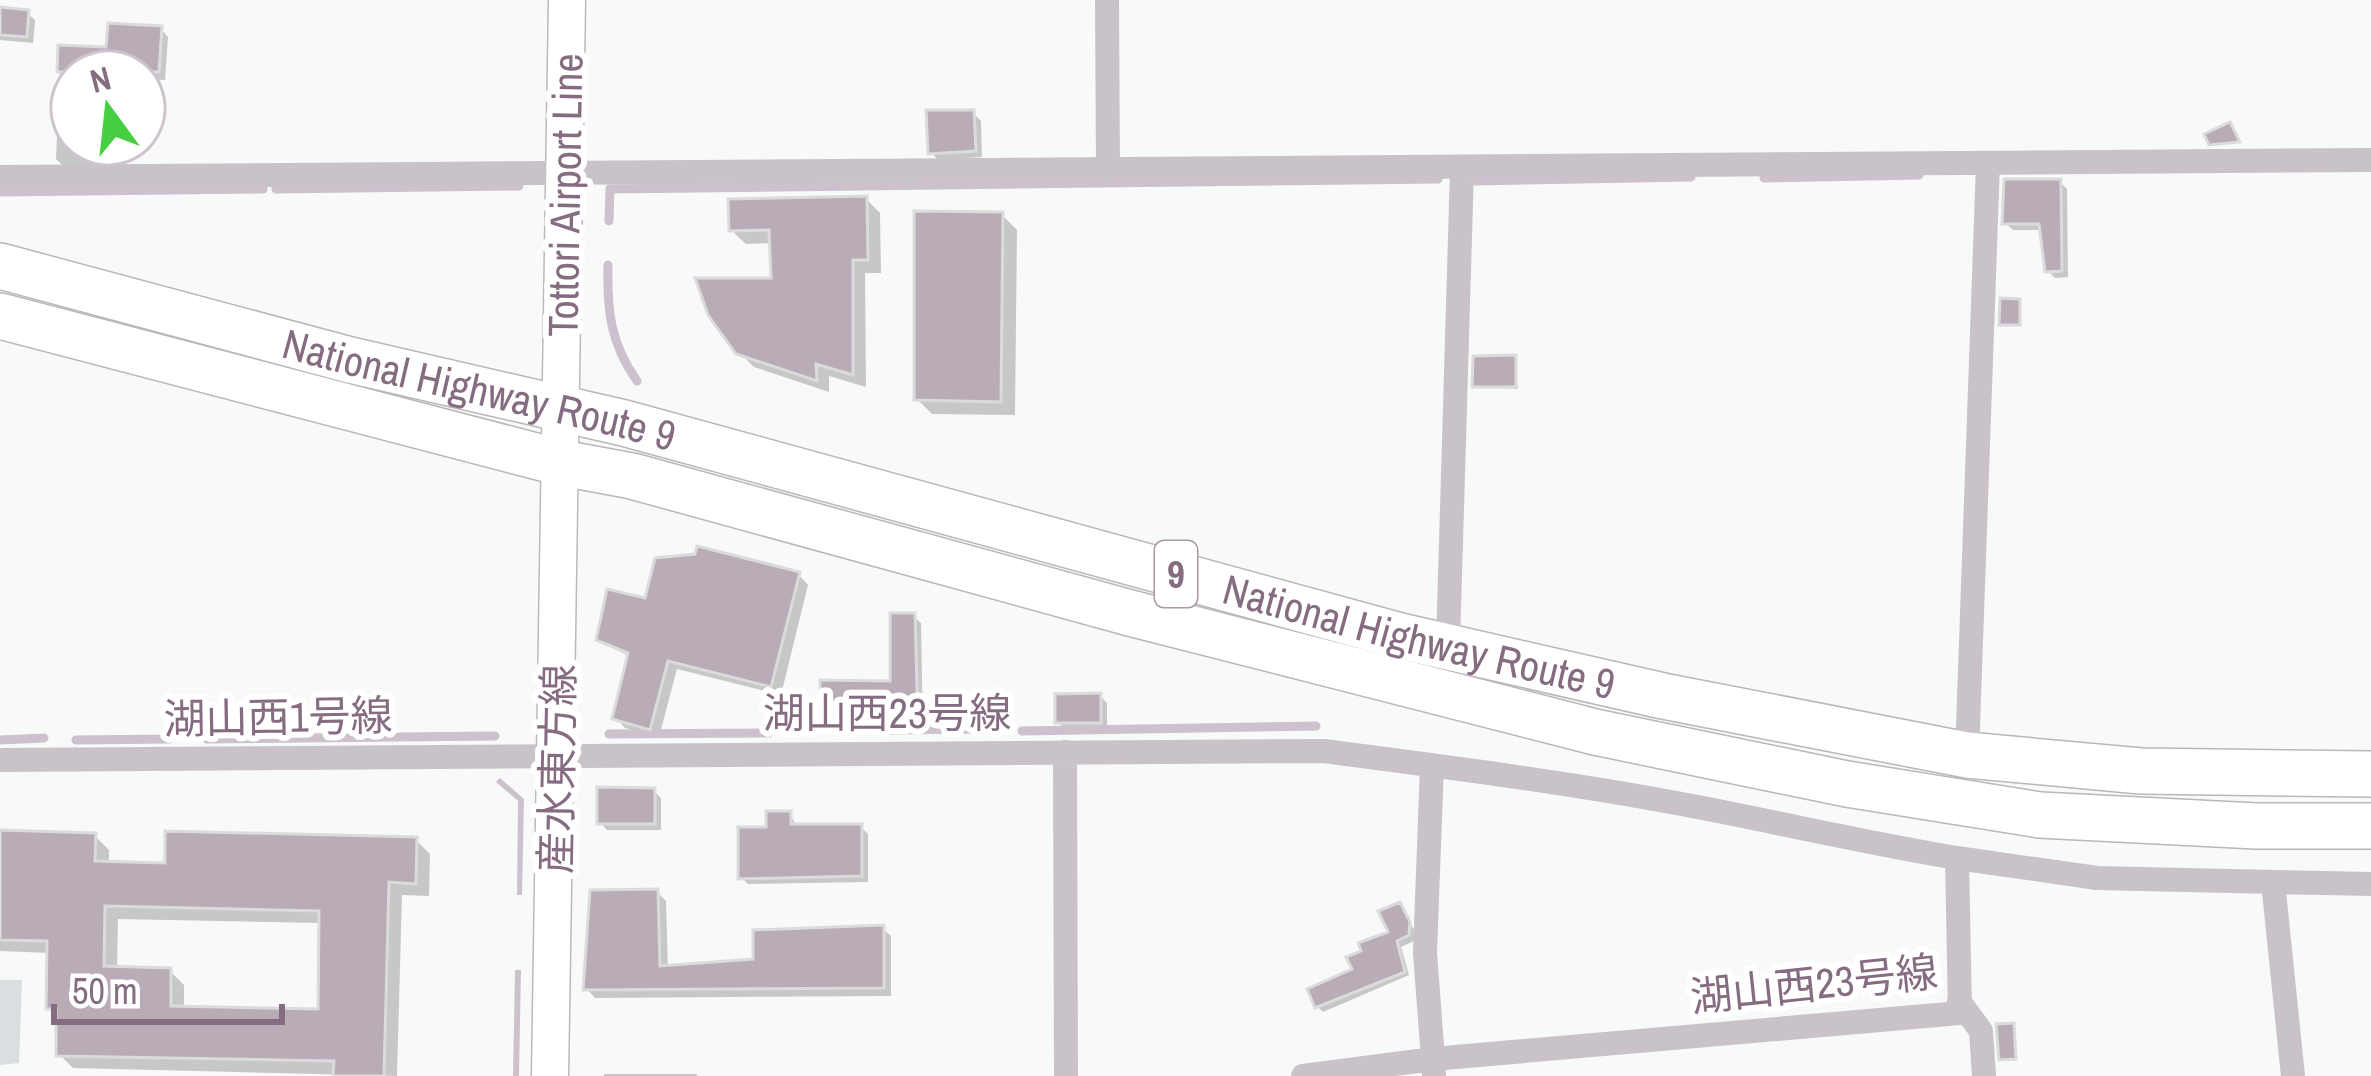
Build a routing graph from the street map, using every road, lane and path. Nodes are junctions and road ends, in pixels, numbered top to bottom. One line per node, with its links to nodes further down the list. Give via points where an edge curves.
1 (568, 0): 7 (street, Tottori Airport Line)
2 (1107, 0): 6 (street)
3 (2371, 160): 4 (street)
4 (1988, 163): 5 (street); 16 (street)
5 (1462, 169): 6 (street); 13 (street)
6 (1108, 171): 7 (street)
7 (567, 175): 8 (street); 11 (street, Tottori Airport Line)
8 (0, 177)
9 (0, 266): 11 (highway, National Highway Route 9 / 9)
10 (0, 316): 12 (highway, National Highway Route 9 / 9)
11 (562, 412): 12 (street, Tottori Airport Line); 13 (highway, National Highway Route 9 / 9)
12 (562, 463): 14 (street, 産水東方線); 20 (highway, National Highway Route 9 / 9, via 1595,732 1847,784 2040,815)
13 (1448, 644): 16 (highway, National Highway Route 9 / 9)
14 (557, 752): 15 (street, 湖山西23号線); 17 (street, 湖山西1号線); 26 (street, 産水東方線)
15 (1065, 752): 18 (street, 湖山西23号線, via 1324,751); 27 (street)
16 (1967, 755): 19 (highway, National Highway Route 9 / 9, via 2141,771)
17 (0, 760)
18 (1432, 765): 21 (street, 湖山西23号線); 25 (street, via 1425,952)
19 (2371, 774)
20 (2371, 826)
21 (1957, 858): 22 (street, via 2097,878); 24 (street, 湖山西23号線)
22 (2273, 882): 23 (street); 30 (street)
23 (2371, 884)
24 (1960, 1001): 25 (street, 湖山西23号線, via 1960,1013); 29 (street, via 1981,1030)
25 (1433, 1068): 28 (street)
26 (550, 1076)
27 (1066, 1076)
28 (1304, 1076)
29 (1984, 1076)
30 (2293, 1076)

